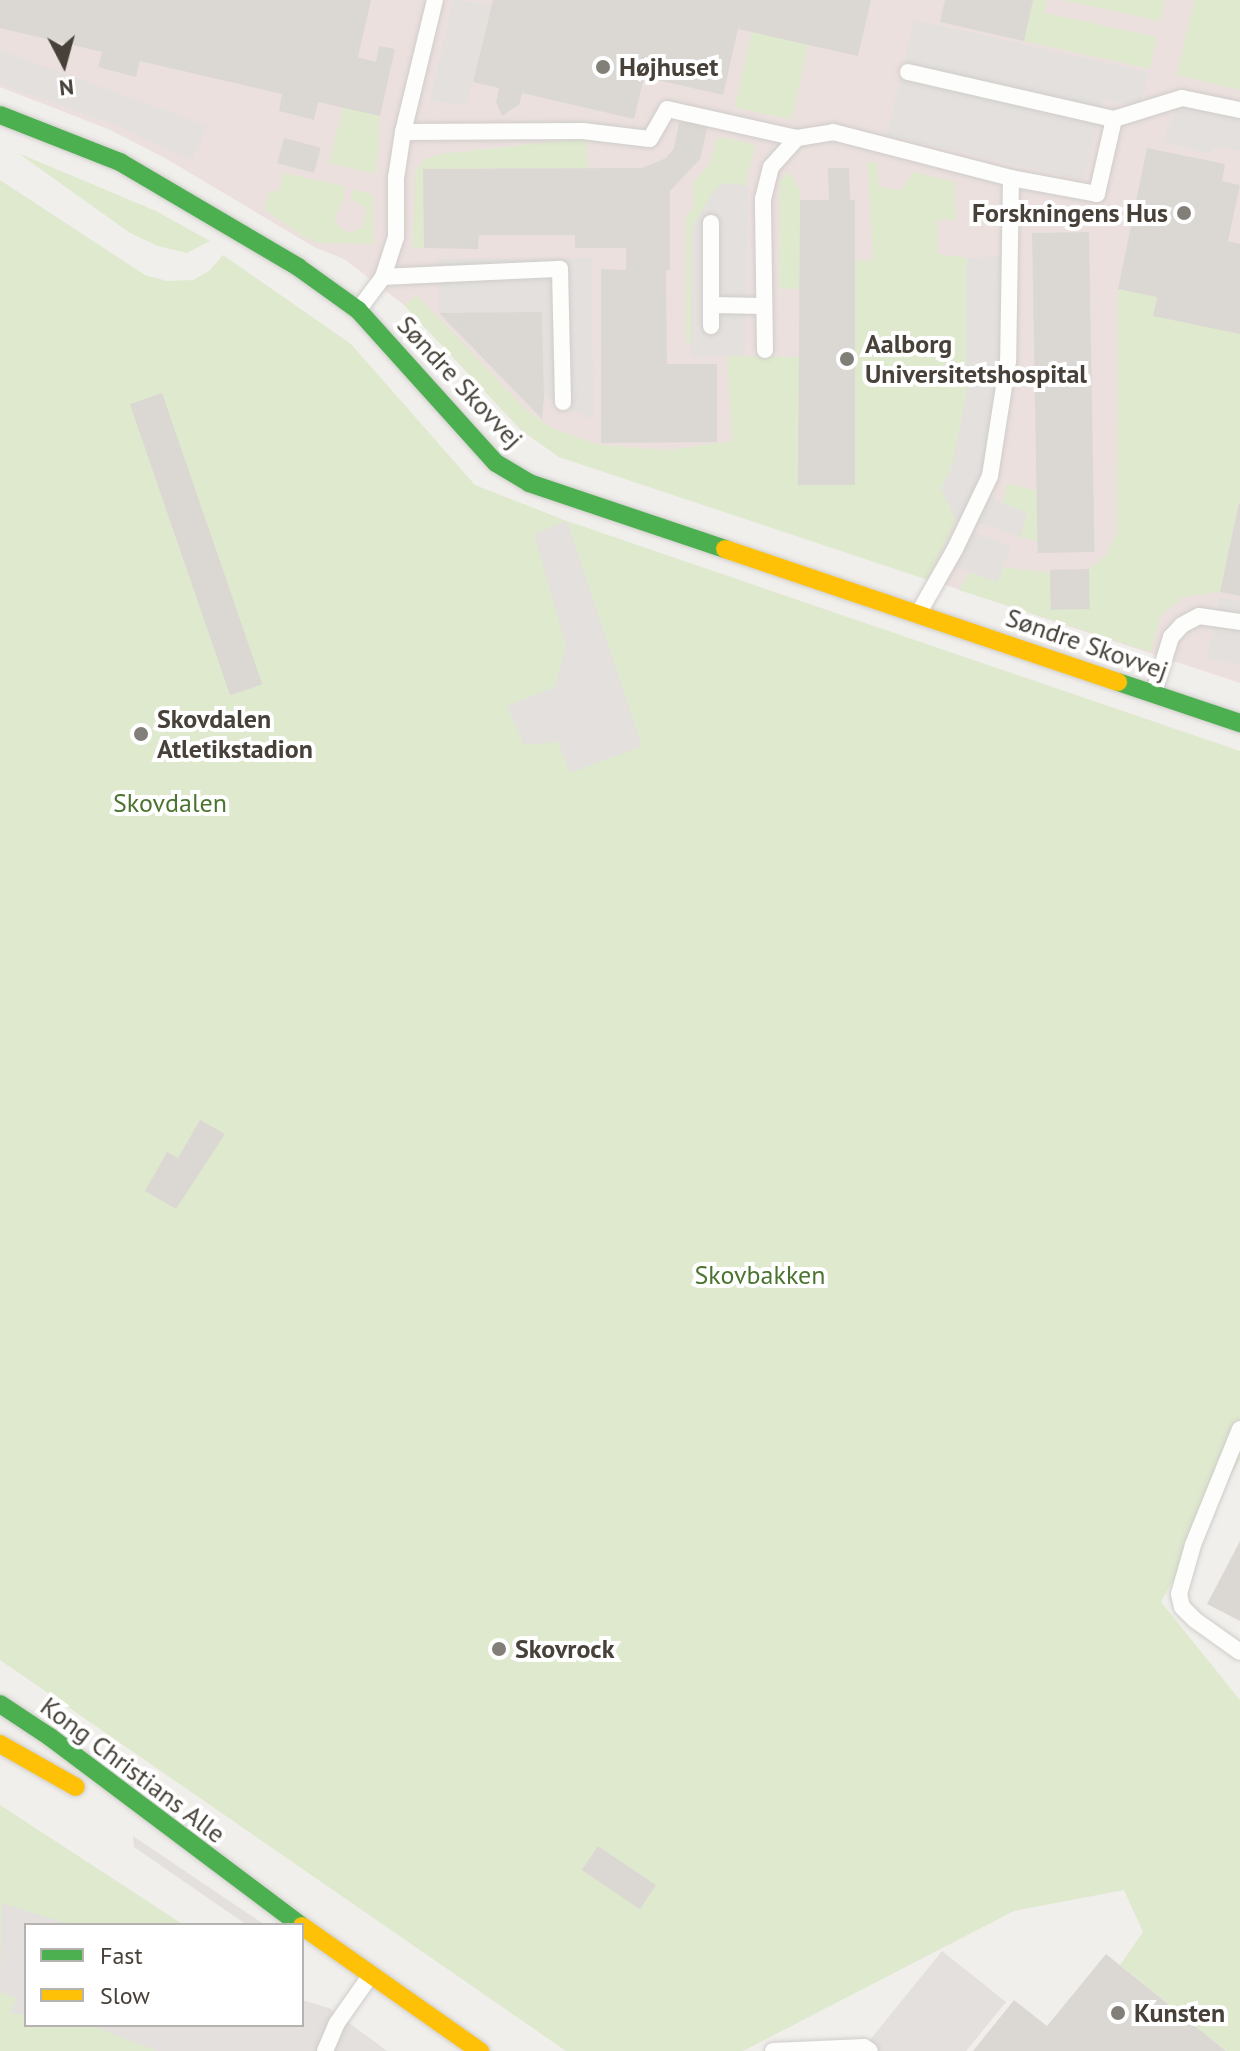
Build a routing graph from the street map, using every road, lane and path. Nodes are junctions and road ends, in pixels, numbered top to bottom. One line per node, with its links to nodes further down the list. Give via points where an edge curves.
1 (435, 0): 6 (lane)
2 (908, 72): 5 (lane)
3 (1240, 110): 5 (lane, via 1182,98)
4 (0, 115): 13 (street, Søndre Skovvej, via 120,162 234,226)
5 (1114, 119): 8 (lane, via 1097,194)
6 (403, 132): 7 (lane, via 583,131 650,139 667,109); 10 (lane, via 396,237)
7 (797, 138): 8 (lane, via 833,132); 12 (lane, via 771,167 763,199)
8 (1011, 178): 17 (lane, via 1008,361 990,476)
9 (711, 223): 11 (lane)
10 (383, 277): 13 (lane); 16 (lane, via 560,269)
11 (711, 305): 12 (lane); 14 (lane)
12 (764, 306): 15 (lane)
13 (358, 310): 17 (street, Søndre Skovvej, via 496,463 529,483)
14 (711, 326)
15 (765, 350)
16 (563, 402)
17 (917, 615): 19 (street, Søndre Skovvej)
18 (1240, 622): 19 (lane, via 1199,616 1182,625 1171,637)
19 (1154, 694): 20 (street, Søndre Skovvej)
20 (1240, 723)
21 (1240, 1429): 22 (lane, via 1179,1594 1182,1607 1195,1620)
22 (1240, 1652)
23 (0, 1704): 27 (street, Kong Christians Alle)
24 (0, 1744): 25 (street, Kong Christians Alle)
25 (87, 1793)
26 (114, 1809): 27 (street, Kong Christians Alle)
27 (233, 1878): 28 (street, Kong Christians Alle)
28 (297, 1923)
29 (304, 1928): 30 (street, Kong Christians Alle)
30 (371, 1974): 31 (lane, via 337,2023); 32 (street, Kong Christians Alle)
31 (325, 2051)
32 (480, 2051)
33 (773, 2051): 34 (lane)
34 (870, 2051)

